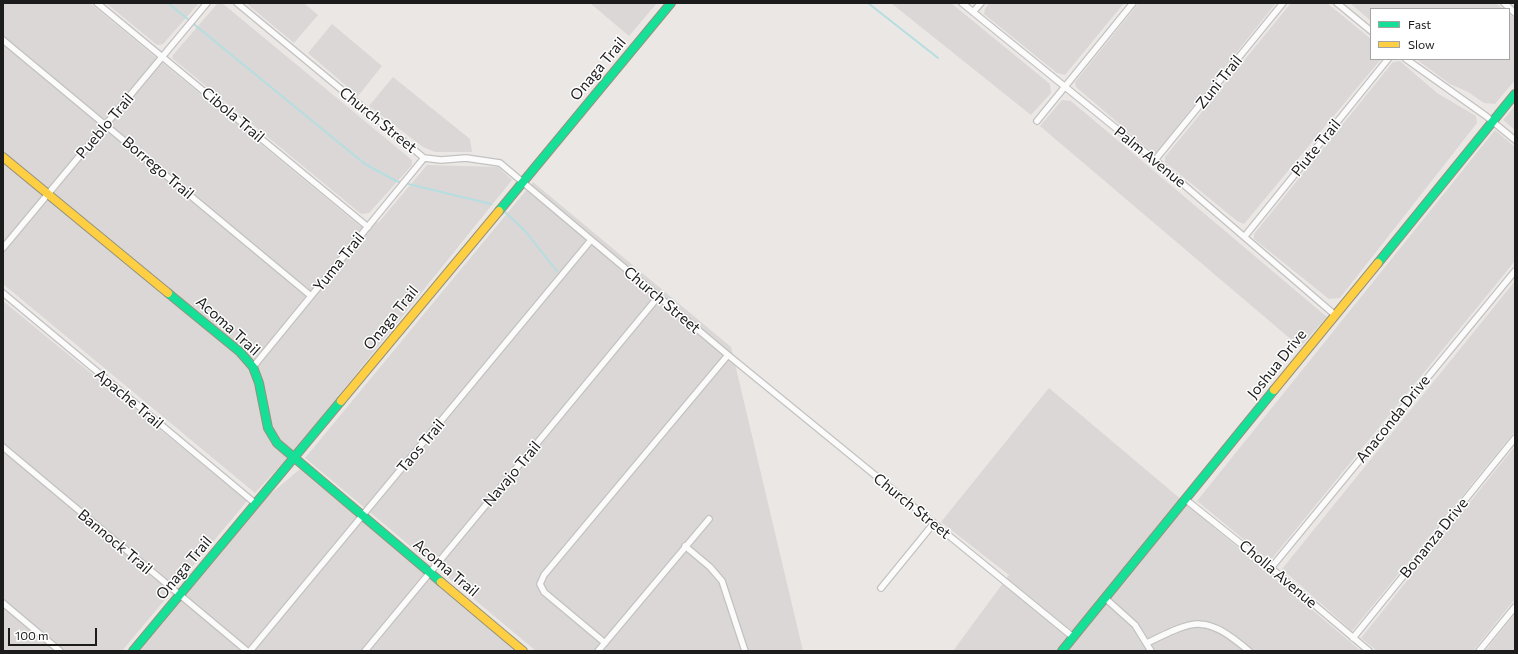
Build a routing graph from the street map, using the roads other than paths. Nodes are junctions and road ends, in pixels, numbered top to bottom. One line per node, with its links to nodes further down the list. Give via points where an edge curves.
1 (98, 3): 13 (street, Cibola Trail)
2 (207, 3): 13 (street, Pueblo Trail)
3 (237, 3): 23 (street, Church Street)
4 (671, 3): 25 (street, Onaga Trail)
5 (962, 3): 10 (street, Palm Avenue)
6 (981, 3): 10 (street)
7 (1133, 3): 16 (street)
8 (1282, 3): 24 (street, Zuni Trail)
9 (1337, 3): 11 (street)
10 (973, 12): 16 (street, Palm Avenue)
11 (1370, 30)
12 (3, 40): 20 (street, Borrego Trail)
13 (162, 57): 20 (street, Pueblo Trail); 27 (street, Cibola Trail)
14 (1387, 60): 28 (street, Piute Trail)
15 (1407, 60): 19 (street)
16 (1064, 87): 18 (street); 24 (street, Palm Avenue)
17 (1515, 94): 19 (street, Joshua Drive)
18 (1036, 121)
19 (1493, 122): 21 (street); 35 (street, Joshua Drive)
20 (106, 124): 26 (street, Pueblo Trail); 33 (street, Borrego Trail)
21 (1515, 140)
22 (3, 156): 26 (street, Acoma Trail)
23 (424, 158): 25 (street, Church Street, via 466,158 500,163); 27 (street, Yuma Trail)
24 (1155, 160): 28 (street, Palm Avenue)
25 (522, 182): 29 (street, Church Street); 40 (street, Onaga Trail)
26 (48, 194): 30 (street, Pueblo Trail); 37 (street, Acoma Trail, via 240,352)
27 (368, 227): 33 (street, Yuma Trail)
28 (1244, 236): 35 (street, Palm Avenue)
29 (590, 240): 34 (street, Church Street); 43 (street, Taos Trail)
30 (3, 248)
31 (1515, 271): 47 (street, Anaconda Drive)
32 (3, 293): 42 (street, Apache Trail)
33 (311, 296): 37 (street, Yuma Trail)
34 (658, 297): 36 (street, Church Street); 48 (street, Navajo Trail)
35 (1335, 315): 41 (street, Joshua Drive)
36 (728, 355): 45 (street, Church Street); 56 (street, via 544,575 540,584 544,592)
37 (253, 367): 40 (street, Acoma Trail, via 268,428 277,443)
38 (1515, 438): 55 (street, Bonanza Drive)
39 (3, 448): 50 (street, Bannock Trail)
40 (294, 458): 42 (street, Onaga Trail); 43 (street, Acoma Trail)
41 (1185, 499): 47 (street, Cholla Avenue); 51 (street, Joshua Drive)
42 (256, 504): 50 (street, Onaga Trail)
43 (363, 516): 48 (street, Acoma Trail); 61 (street, Taos Trail)
44 (709, 519): 46 (street)
45 (934, 523): 49 (street); 54 (street, Church Street)
46 (685, 546): 56 (street); 65 (street, via 710,567 722,582)
47 (1271, 568): 55 (street, Cholla Avenue)
48 (430, 572): 62 (street, Navajo Trail); 63 (street, Acoma Trail)
49 (881, 588)
50 (180, 595): 59 (street, Onaga Trail); 60 (street, Bannock Trail)
51 (1105, 598): 54 (street, Joshua Drive); 57 (street, via 1135,625)
52 (3, 603): 58 (street)
53 (1515, 606): 70 (street)
54 (1073, 637): 66 (street, Joshua Drive)
55 (1353, 638): 69 (street, Cholla Avenue)
56 (605, 643): 64 (street)
57 (1147, 643): 67 (street); 68 (street, via 1178,628 1195,624 1210,625 1228,633)
58 (60, 651)
59 (133, 651)
60 (247, 651)
61 (250, 651)
62 (365, 651)
63 (523, 651)
64 (598, 651)
65 (745, 651)
66 (1062, 651)
67 (1151, 651)
68 (1249, 651)
69 (1369, 651)
70 (1479, 651)

